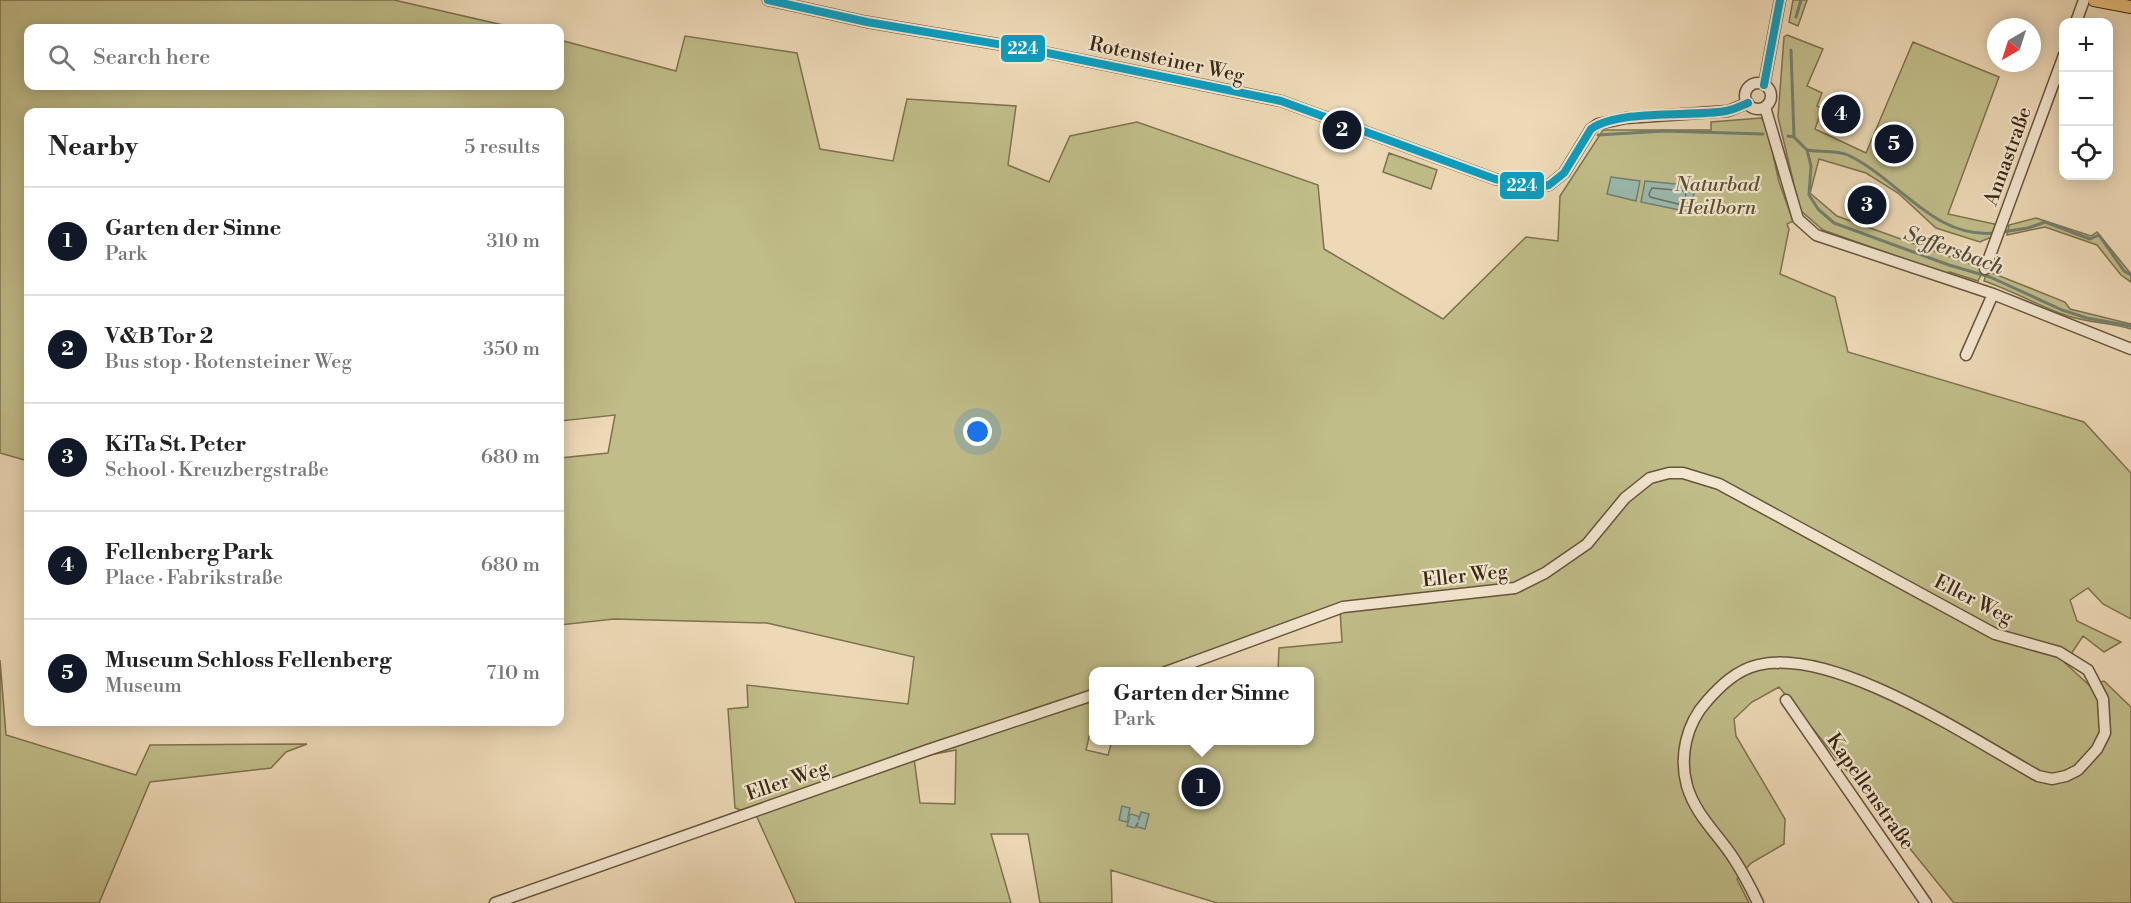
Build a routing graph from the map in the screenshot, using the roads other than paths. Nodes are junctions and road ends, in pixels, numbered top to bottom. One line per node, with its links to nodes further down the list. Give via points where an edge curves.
1 (768, 0): 9 (street, Rotensteiner Weg, via 1281,101 1503,182 1534,188 1549,185 1564,173 1598,124 1626,118 1728,111)
2 (1780, 0): 8 (street)
3 (2084, 0): 6 (street)
4 (2094, 0): 5 (main road)
5 (2131, 7)
6 (2077, 18)
7 (2059, 68): 11 (street, Annastraße)
8 (1764, 85): 9 (street, via 1754,84 1748,89); 10 (street, via 1771,97)
9 (1748, 104): 10 (street, via 1757,109)
10 (1765, 107): 12 (street, via 1798,219 1804,227 1816,235)
11 (1985, 269)
12 (1993, 294): 13 (street); 14 (street)
13 (2131, 349)
14 (1965, 355)
15 (1180, 667): 19 (street, Eller Weg, via 1343,607 1515,588 1587,544 1625,498 1650,478 1669,473 1719,484 1995,634 2059,652 2088,670 2103,699 2104,733 2097,749 2078,770 2052,779 2038,776 1897,698 1824,669 1771,663 1735,675 1713,694 1695,718 1685,744 1685,772 1701,816 1733,858)
16 (1089, 697): 18 (street, Eller Weg, via 927,750)
17 (1786, 700): 20 (street, Kapellenstraße)
18 (495, 903)
19 (1758, 903)
20 (1926, 903)

